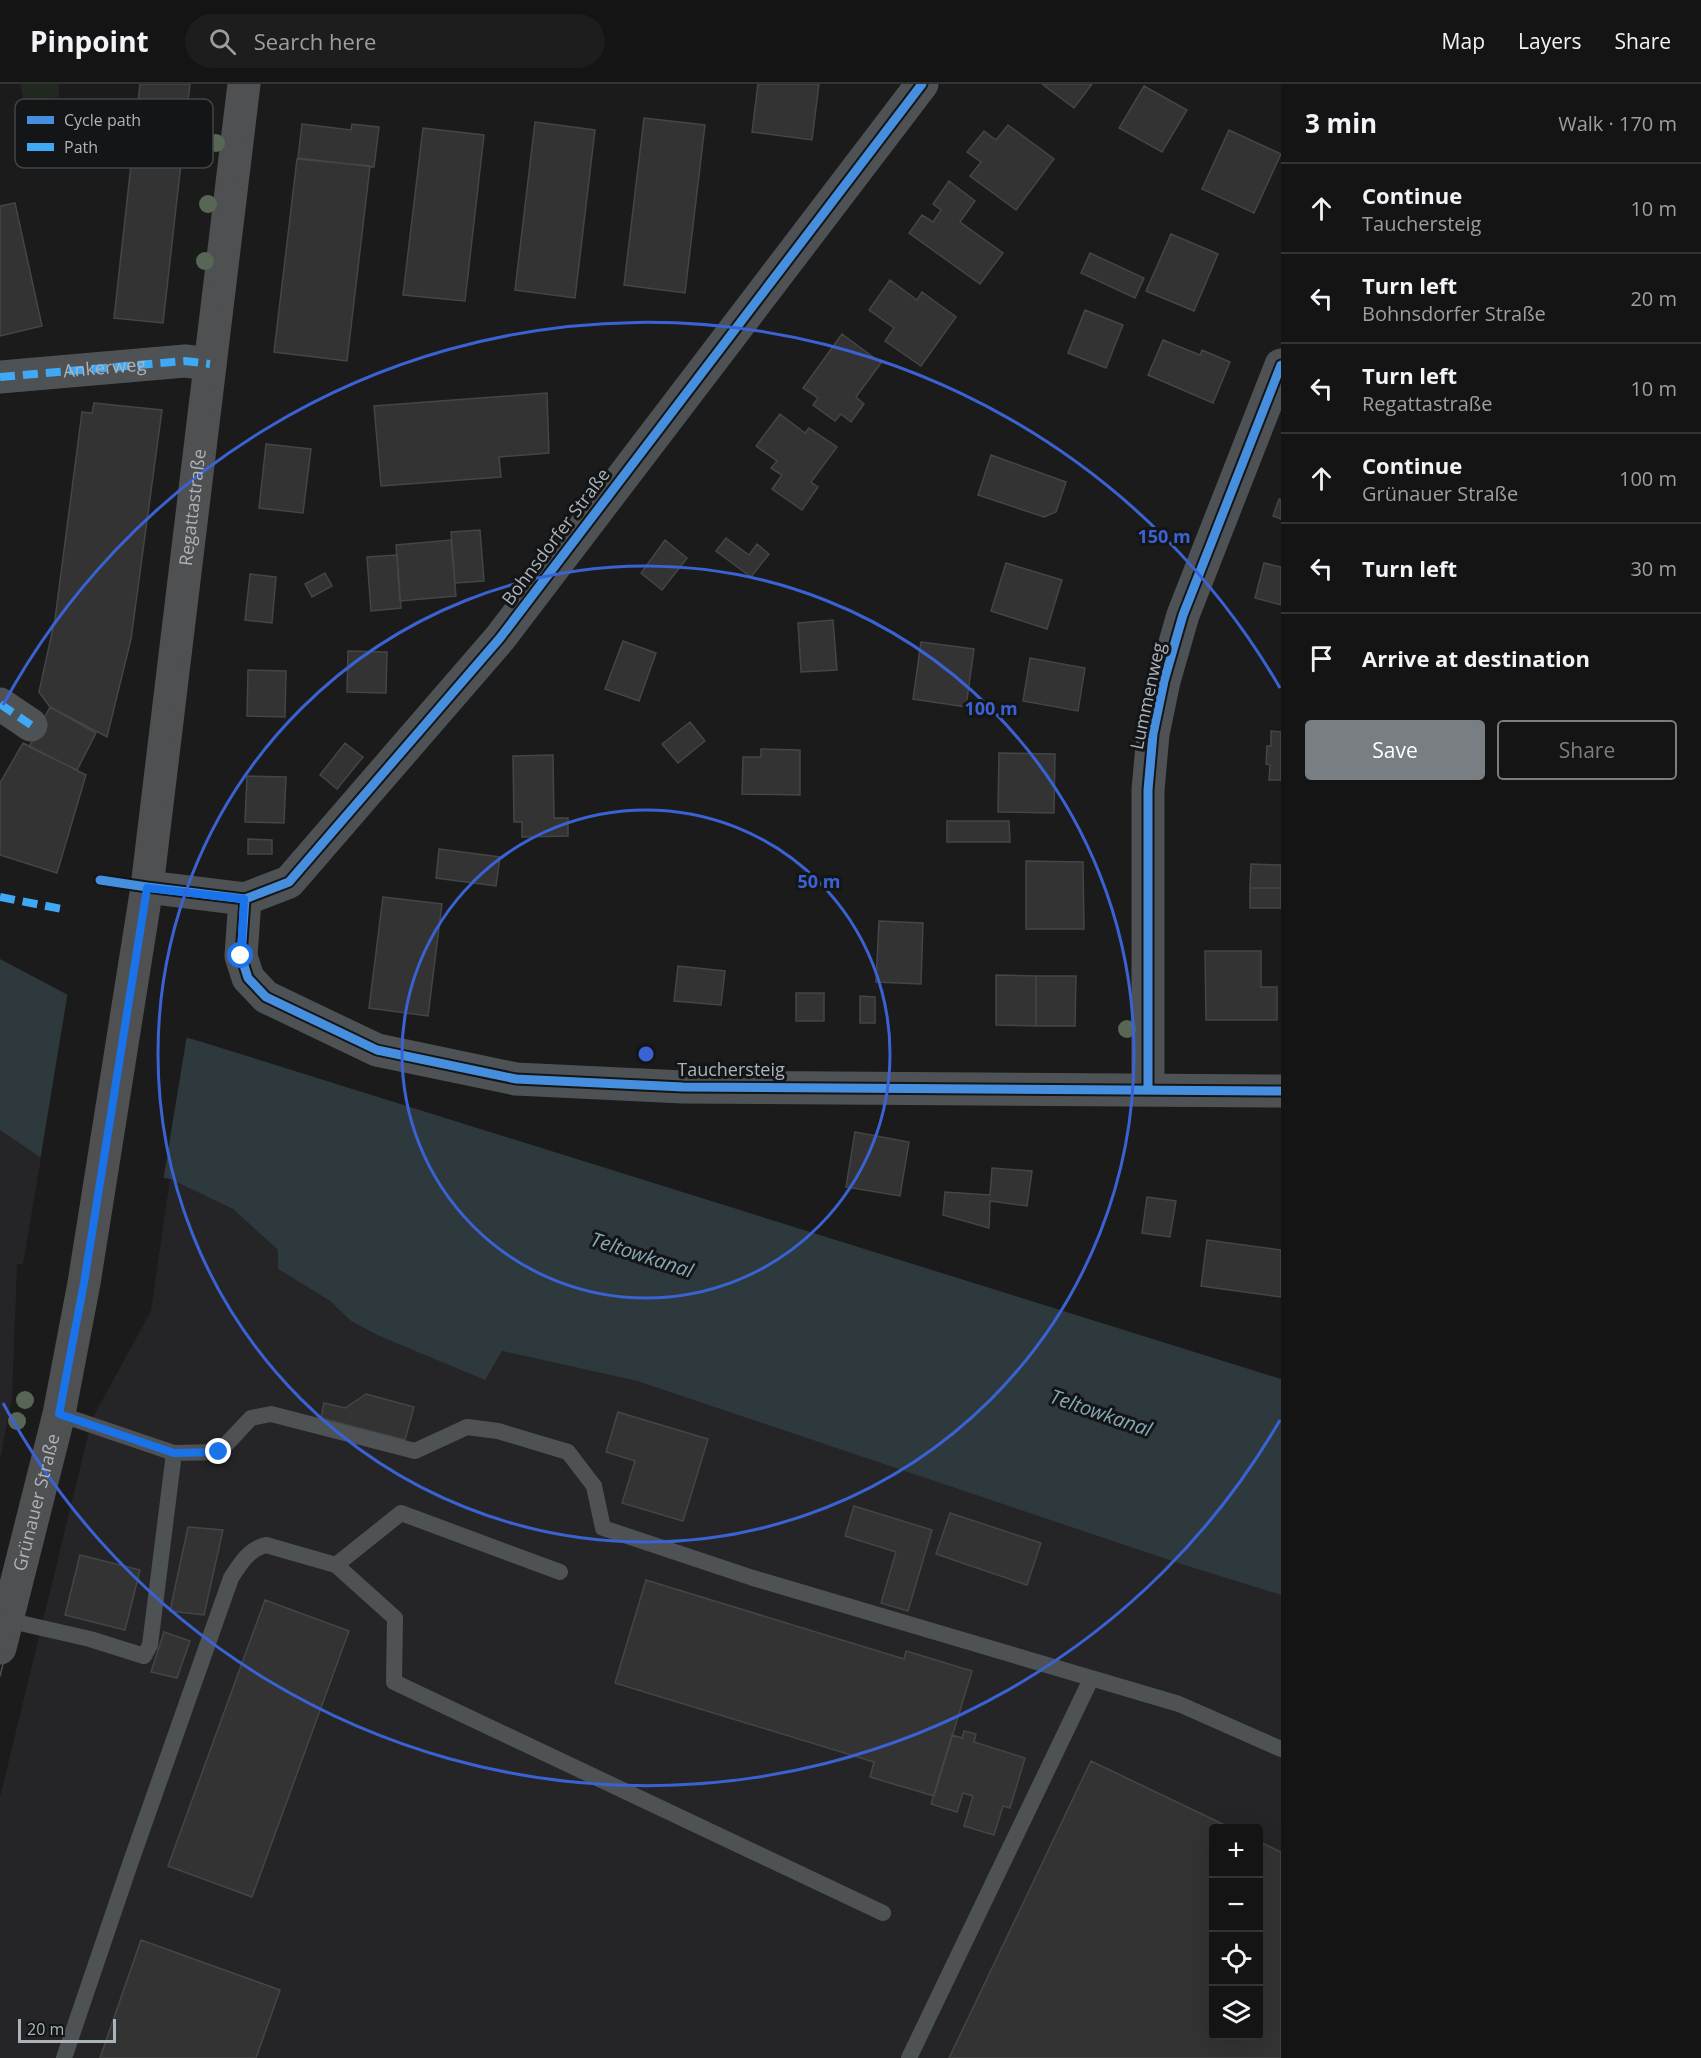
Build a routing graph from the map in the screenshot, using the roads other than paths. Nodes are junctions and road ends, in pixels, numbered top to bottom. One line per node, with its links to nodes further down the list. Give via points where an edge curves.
1 (244, 84): 3 (main road, Regattastraße)
2 (921, 84): 9 (street, Bohnsdorfer Straße, via 500,638 290,882)
3 (210, 364): 5 (street, Ankerweg, via 185,361); 8 (main road, Regattastraße)
4 (1281, 365): 11 (street, Lummenweg, via 1184,615 1164,681 1154,734 1148,790)
5 (0, 377)
6 (0, 704): 7 (street)
7 (31, 725)
8 (147, 888): 9 (street, Bohnsdorfer Straße); 10 (main road, Regattastraße)
9 (244, 899): 11 (street, Tauchersteig, via 241,956 248,978 266,997 377,1050 400,1055 516,1079 683,1087)
10 (140, 930): 13 (main road, Grünauer Straße, via 84,1283)
11 (1148, 1089): 12 (street, Tauchersteig)
12 (1281, 1091)
13 (59, 1414): 14 (lane); 17 (main road, Grünauer Straße)
14 (174, 1453): 17 (lane, via 150,1645 144,1656 90,1639); 18 (lane, via 219,1452 251,1418 271,1414 415,1451 467,1427 498,1431 568,1452 594,1486 603,1528 753,1578)
15 (336, 1565): 16 (lane, via 401,1513); 20 (lane, via 395,1618 393,1682); 21 (lane, via 266,1545 256,1547 231,1578)
16 (560, 1572)
17 (4, 1634)
18 (1091, 1679): 19 (lane, via 1179,1704); 22 (lane)
19 (1281, 1749)
20 (883, 1913)
21 (64, 2058)
22 (909, 2058)

